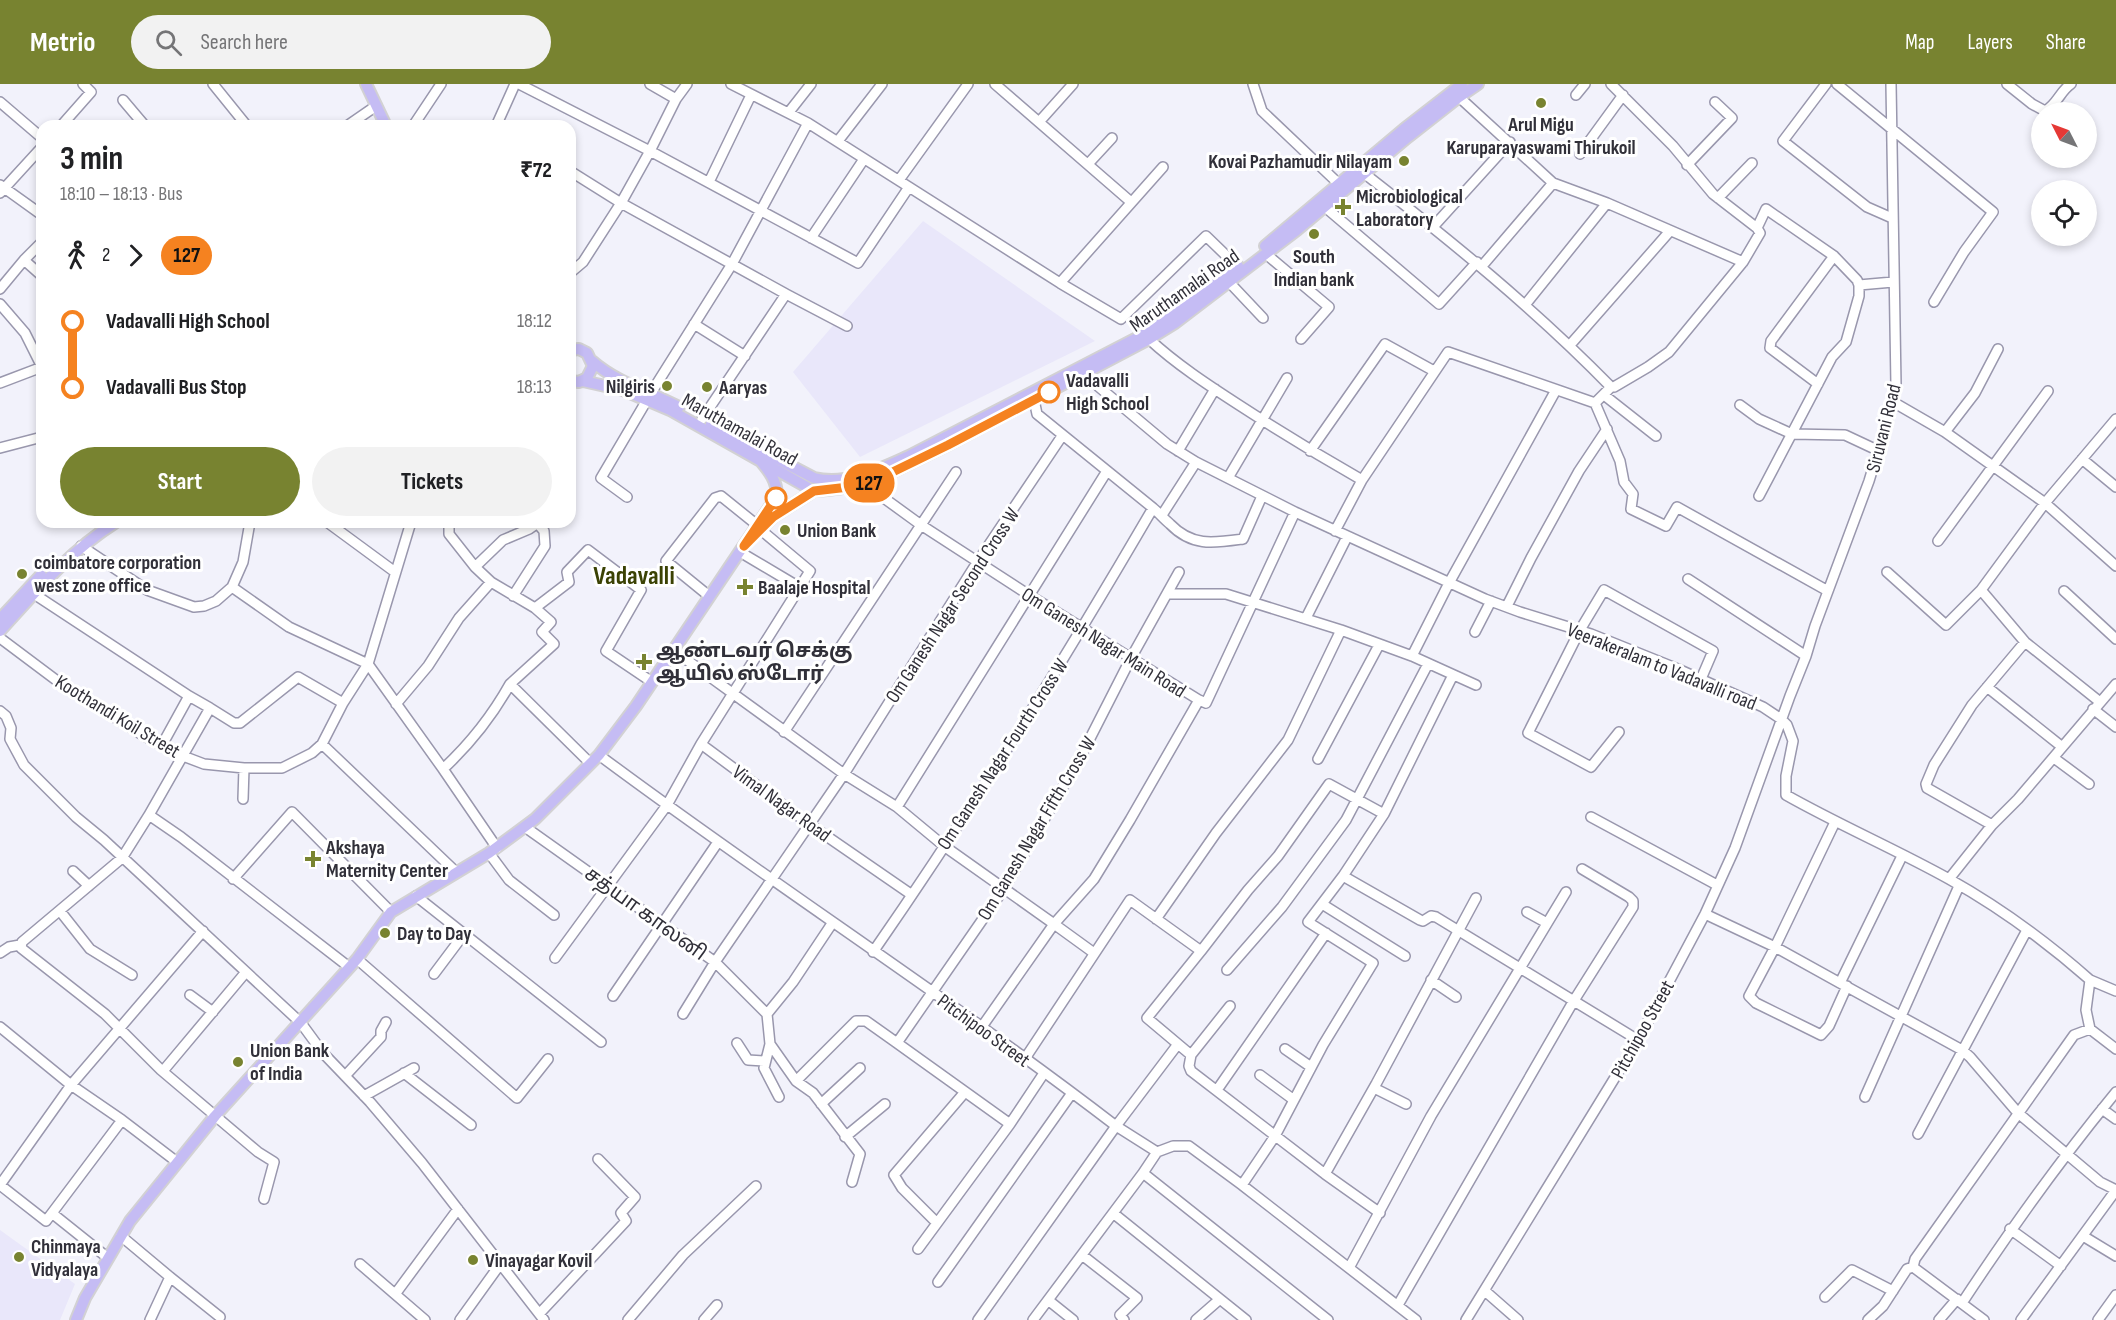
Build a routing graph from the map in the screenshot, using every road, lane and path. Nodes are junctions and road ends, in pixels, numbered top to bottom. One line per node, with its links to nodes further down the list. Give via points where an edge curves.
1 (83, 84): 34 (street, via 91,92)
2 (213, 84): 36 (street)
3 (366, 84): 32 (main road)
4 (441, 84): 39 (street)
5 (517, 84): 40 (street); 48 (street)
6 (650, 84): 29 (street)
7 (687, 84): 29 (street)
8 (731, 84): 24 (street)
9 (811, 84): 33 (street)
10 (882, 84): 46 (street)
11 (968, 84): 58 (street)
12 (994, 84): 41 (street)
13 (1072, 84): 41 (street)
14 (1253, 84): 61 (street, via 1262,111)
15 (1462, 84): 61 (main road, Maruthamalai Road)
16 (1478, 84): 27 (main road, Maruthamalai Road)
17 (1585, 84): 25 (street)
18 (1613, 84): 26 (street)
19 (1826, 84): 71 (street, via 1783,141 1867,207)
20 (1837, 84): 43 (street)
21 (1891, 84): 43 (street, Siruvani Road)
22 (2007, 84): 23 (street, via 2045,111)
23 (2071, 84)
24 (751, 95): 33 (street); 59 (street)
25 (1576, 95)
26 (1623, 95): 50 (street); 54 (street)
27 (1459, 97): 47 (street); 56 (main road, Maruthamalai Road)
28 (123, 99): 35 (street)
29 (676, 99): 48 (street)
30 (0, 102): 44 (street)
31 (1715, 102): 54 (street, via 1732,118)
32 (376, 106): 37 (street); 38 (main road)
33 (789, 112): 42 (street)
34 (66, 120)
35 (140, 120)
36 (242, 120)
37 (356, 120)
38 (383, 120)
39 (417, 120)
40 (501, 120)
41 (1039, 122): 53 (street)
42 (808, 123): 46 (street); 70 (street)
43 (1891, 127): 71 (street, Siruvani Road); 92 (street, via 1994,212)
44 (36, 133)
45 (1112, 138): 53 (street)
46 (838, 141): 51 (street)
47 (1510, 142): 60 (street); 72 (street)
48 (650, 151): 59 (street); 66 (street)
49 (36, 153): 63 (street)
50 (1580, 154)
51 (864, 159): 58 (street); 75 (street)
52 (1752, 163): 64 (street)
53 (1088, 164): 65 (street)
54 (1688, 165): 64 (street)
55 (1162, 167): 65 (street)
56 (1365, 174): 68 (main road, Maruthamalai Road); 72 (street)
57 (576, 175): 66 (street)
58 (898, 180): 62 (street)
59 (709, 182): 70 (street)
60 (1552, 183): 67 (street); 82 (street)
61 (1339, 184): 83 (main road, Maruthamalai Road)
62 (909, 187): 75 (street, via 858,263); 88 (street)
63 (1, 189): 69 (street)
64 (1718, 198): 73 (street)
65 (1131, 202): 88 (street)
66 (621, 203): 81 (street); 84 (street, via 584,262)
67 (1607, 203): 74 (street); 94 (street)
68 (1325, 207): 77 (main road, Maruthamalai Road); 82 (street, via 1439,304)
69 (36, 211)
70 (759, 212): 75 (street); 81 (street)
71 (1892, 218): 87 (street, Siruvani Road)
72 (1433, 227): 82 (street)
73 (1757, 228): 78 (street, via 1766,209); 80 (street, via 1760,233)
74 (1670, 231): 80 (street); 101 (street)
75 (811, 238)
76 (36, 248): 79 (street)
77 (1266, 254): 86 (main road, Maruthamalai Road); 99 (street, via 1329,307)
78 (1834, 256): 89 (street); 115 (street, via 1771,341 1770,348)
79 (24, 260): 85 (street); 90 (street)
80 (1743, 262): 116 (street, via 1669,352)
81 (732, 264): 91 (street); 96 (street)
82 (1479, 264): 94 (street)
83 (1238, 267): 88 (street, via 1206,236 1121,318); 108 (main road, Maruthamalai Road, via 1160,324)
84 (576, 268)
85 (36, 271)
86 (1229, 282): 95 (street); 98 (main road, Maruthamalai Road)
87 (1893, 282): 89 (street); 123 (street, Siruvani Road)
88 (1060, 284)
89 (1859, 285): 115 (street, via 1846,342 1832,357)
90 (0, 290)
91 (786, 294): 97 (street); 106 (street)
92 (1934, 302)
93 (0, 304): 105 (street, via 25,333)
94 (1525, 305): 101 (street)
95 (1263, 318)
96 (694, 324): 106 (street); 122 (street)
97 (847, 326)
98 (1149, 339): 108 (main road, Maruthamalai Road); 117 (street)
99 (1301, 339)
100 (576, 344): 104 (main road)
101 (1570, 345): 116 (street)
102 (1998, 349): 130 (street, via 1975,393)
103 (576, 350): 104 (main road)
104 (584, 350): 107 (main road)
105 (36, 355)
106 (745, 356): 126 (street)
107 (592, 361): 113 (main road, via 590,374); 122 (main road, Maruthamalai Road)
108 (1088, 367): 120 (main road, Maruthamalai Road); 137 (street, Veerakeralam to Vadavalli road, via 1099,387)
109 (36, 369): 114 (street)
110 (1434, 371): 118 (street, via 1448,352); 138 (street, via 1385,344); 149 (street)
111 (1287, 378): 128 (street)
112 (576, 381): 113 (main road, Maruthamalai Road)
113 (583, 381): 122 (main road, Maruthamalai Road)
114 (0, 383)
115 (1818, 384): 131 (street)
116 (1611, 387): 121 (street)
117 (1215, 389): 128 (street); 137 (street)
118 (1556, 390): 124 (street); 185 (street)
119 (2048, 391): 143 (street)
120 (1033, 395): 132 (street, via 1037,414); 146 (main road, Maruthamalai Road, via 872,473 838,479); 150 (main road, Maruthamalai Road, via 948,445)
121 (1604, 395): 124 (street); 133 (street)
122 (649, 397): 126 (main road, Maruthamalai Road); 139 (main road, Maruthamalai Road); 154 (street, via 601,478)
123 (1893, 402): 130 (street); 136 (street, Siruvani Road)
124 (1595, 404): 129 (street)
125 (1740, 405): 131 (street)
126 (702, 419): 141 (main road, Maruthamalai Road)
127 (2116, 419): 140 (street)
128 (1262, 420): 138 (street); 147 (street)
129 (1607, 429): 189 (street, via 1624,482 1634,494 1631,509 1666,526 1677,507); 198 (street, via 1579,471)
130 (1944, 432): 143 (street)
131 (1792, 434): 136 (street, via 1845,435); 153 (street)
132 (1062, 436): 144 (street); 177 (street, Om Ganesh Nagar Second Cross W)
133 (1656, 436)
134 (36, 439): 135 (street)
135 (0, 448)
136 (1877, 450): 189 (street, Siruvani Road)
137 (1178, 451): 142 (street, Veerakeralam to Vadavalli road)
138 (1310, 451): 149 (street)
139 (759, 459): 148 (main road, Maruthamalai Road); 155 (main road, via 771,473)
140 (2082, 459): 151 (street); 157 (street)
141 (777, 460): 146 (main road, Maruthamalai Road); 148 (main road)
142 (1196, 462): 147 (street, Veerakeralam to Vadavalli road); 160 (street)
143 (1992, 467): 157 (street); 174 (street)
144 (1107, 471): 158 (street); 195 (street)
145 (956, 472): 162 (street)
146 (813, 478): 148 (main road)
147 (1228, 478): 156 (street, Veerakeralam to Vadavalli road)
148 (792, 480): 152 (main road, Maruthamalai Road); 155 (main road); 161 (main road, via 793,494)
149 (1362, 480): 172 (street)
150 (866, 485): 152 (main road, Maruthamalai Road); 162 (street, Om Ganesh Nagar Main Road)
151 (2116, 487)
152 (814, 491): 161 (main road)
153 (1759, 495)
154 (627, 496)
155 (777, 496): 163 (main road)
156 (1262, 496): 159 (street, Veerakeralam to Vadavalli road); 160 (street, via 1243,539 1210,543 1188,538)
157 (2045, 503): 178 (street); 188 (street)
158 (1153, 508): 160 (street); 202 (street, Om Ganesh Nagar Fourth Cross W)
159 (1295, 512): 172 (street, Veerakeralam to Vadavalli road); 197 (street)
160 (1162, 515)
161 (773, 517): 163 (main road)
162 (921, 525): 177 (street, Om Ganesh Nagar Main Road); 234 (street)
163 (759, 527): 176 (main road); 187 (street, via 810,571); 194 (street, via 721,496 715,498 666,561)
164 (94, 528): 201 (main road)
165 (107, 528): 175 (main road)
166 (249, 528): 186 (street, via 243,562)
167 (335, 528): 180 (street)
168 (409, 528): 180 (street, Koothandi Koil Street)
169 (448, 528): 179 (street, via 448,534)
170 (528, 528): 179 (street, via 503,540)
171 (542, 528): 193 (street, via 545,546)
172 (1335, 531): 173 (street, Veerakeralam to Vadavalli road)
173 (1347, 537): 185 (street, Veerakeralam to Vadavalli road); 200 (street)
174 (1938, 541)
175 (81, 546): 186 (street, via 147,590 195,607 216,601); 191 (main road)
176 (742, 549): 187 (street); 194 (main road)
177 (978, 561): 195 (street, Om Ganesh Nagar Main Road); 247 (street, Om Ganesh Nagar Second Cross W)
178 (2116, 566)
179 (475, 567): 184 (street)
180 (395, 572): 215 (street, Koothandi Koil Street)
181 (1179, 572): 192 (street, Om Ganesh Nagar Fifth Cross W)
182 (1887, 572): 188 (street, via 1946,625)
183 (1689, 579): 213 (street)
184 (491, 582): 193 (street); 228 (street, via 459,618 428,666)
185 (1449, 583): 196 (street, Veerakeralam to Vadavalli road); 212 (street)
186 (232, 587): 215 (street, via 289,627)
187 (799, 587): 224 (street)
188 (1980, 590): 209 (street)
189 (1828, 591): 213 (street, Siruvani Road)
190 (2064, 591): 208 (street)
191 (34, 594): 205 (main road); 225 (street)
192 (1167, 594): 197 (street, via 1226,594); 214 (street, Om Ganesh Nagar Fifth Cross W)
193 (513, 596): 199 (street)
194 (709, 596): 211 (main road)
195 (1029, 596): 202 (street, Om Ganesh Nagar Main Road); 252 (street)
196 (1491, 601): 198 (street, Veerakeralam to Vadavalli road); 206 (street)
197 (1252, 602): 200 (street); 226 (street, via 1206,704)
198 (1507, 606): 204 (street, Veerakeralam to Vadavalli road)
199 (535, 608): 219 (street, via 569,582 567,572 588,550 641,590 606,651); 220 (street, via 551,622 542,632 554,644)
200 (1306, 618): 203 (street)
201 (0, 619)
202 (1083, 628): 214 (street, Om Ganesh Nagar Main Road); 261 (street, Om Ganesh Nagar Fourth Cross W)
203 (1341, 630): 210 (street); 287 (street, via 1288,740)
204 (1580, 630): 218 (street, Veerakeralam to Vadavalli road); 218 (street, via 1604,590 1713,651); 235 (street, via 1528,733 1591,767)
205 (0, 631)
206 (1475, 632)
207 (0, 638): 238 (street, Koothandi Koil Street, via 60,683)
208 (2116, 639)
209 (2025, 642): 223 (street); 229 (street)
210 (1379, 645): 212 (street); 243 (street)
211 (673, 650): 219 (main road); 224 (street)
212 (1412, 656): 216 (street)
213 (1806, 656): 232 (street, Siruvani Road)
214 (1131, 658): 226 (street, Om Ganesh Nagar Main Road); 276 (street, Om Ganesh Nagar Fifth Cross W, via 1080,758)
215 (368, 664): 227 (street, Koothandi Koil Street); 228 (street)
216 (1428, 664): 217 (street); 250 (street)
217 (1453, 675): 222 (street); 253 (street)
218 (1701, 679): 232 (street, Veerakeralam to Vadavalli road)
219 (652, 682): 240 (main road)
220 (510, 684): 244 (street); 246 (street, via 471,743)
221 (2116, 684): 229 (street)
222 (1476, 685)
223 (1987, 687): 239 (street); 258 (street, via 1965,715 1926,784)
224 (731, 693): 234 (street); 237 (street)
225 (189, 696): 230 (street); 238 (street)
226 (1199, 700): 291 (street, Om Ganesh Nagar Main Road, via 1094,879)
227 (343, 703): 230 (street, via 298,677 240,723); 236 (street, Koothandi Koil Street)
228 (396, 704): 246 (street)
229 (2096, 706): 233 (street); 239 (street)
230 (210, 708): 241 (street)
231 (0, 711): 264 (street, via 11,728 10,739 24,765)
232 (1781, 719): 256 (street, Veerakeralam to Vadavalli road, via 1793,741 1786,795); 273 (street, Pitchipoo Street, via 1736,848)
233 (2116, 727)
234 (784, 732): 247 (street)
235 (1619, 732)
236 (322, 744): 245 (street, Koothandi Koil Street, via 282,768); 267 (street)
237 (701, 744): 251 (street); 257 (street, Vimal Nagar Road)
238 (162, 745): 241 (street, Koothandi Koil Street)
239 (2061, 746): 242 (street)
240 (599, 755): 244 (main road); 251 (street, Pitchipoo Street)
241 (183, 756): 245 (street, Koothandi Koil Street, via 204,764); 254 (street)
242 (2054, 758): 248 (street); 258 (street)
243 (1318, 759)
244 (590, 763): 259 (main road)
245 (244, 768): 249 (street)
246 (443, 770): 262 (street)
247 (844, 774): 252 (street); 257 (street, Om Ganesh Nagar Second Cross W)
248 (2089, 784)
249 (243, 799)
250 (1356, 801): 253 (street); 299 (street, via 1329,784 1278,856); 307 (street, via 1282,908)
251 (667, 805): 260 (street, Pitchipoo Street); 272 (street)
252 (897, 807): 261 (street)
253 (1384, 814): 268 (street)
254 (149, 815): 264 (street); 269 (street)
255 (1591, 817): 273 (street)
256 (1835, 822): 263 (street, Veerakeralam to Vadavalli road); 298 (street)
257 (809, 824): 271 (street, சத்யா காலனி); 278 (street, Vimal Nagar Road)
258 (1992, 825): 270 (street)
259 (525, 827): 262 (main road); 272 (street, சத்யா காலனி)
260 (718, 843): 271 (street, Pitchipoo Street); 290 (street)
261 (944, 846): 276 (street); 278 (street, Om Ganesh Nagar Fourth Cross W)
262 (493, 850): 267 (main road); 286 (street, via 509,880)
263 (1902, 856): 270 (street, Veerakeralam to Vadavalli road); 314 (street)
264 (122, 858): 274 (street); 294 (street)
265 (1582, 870): 320 (street, via 1629,897 1633,908)
266 (73, 871): 274 (street)
267 (456, 872): 279 (main road)
268 (1343, 876): 281 (street); 292 (street, via 1420,920 1436,917)
269 (233, 879): 283 (street, via 292,812); 306 (street)
270 (1949, 879): 275 (street, Veerakeralam to Vadavalli road)
271 (773, 880): 288 (street, Pitchipoo Street); 305 (street, சத்யா காலனி)
272 (608, 885): 290 (street, சத்யா காலனி); 304 (street)
273 (1717, 885): 285 (street, Pitchipoo Street)
274 (89, 886): 282 (street)
275 (1959, 886): 293 (street, Veerakeralam to Vadavalli road); 325 (street)
276 (1003, 890): 291 (street); 316 (street, Om Ganesh Nagar Fifth Cross W)
277 (1566, 892): 289 (street)
278 (912, 895): 300 (street, Om Ganesh Nagar Fourth Cross W)
279 (416, 896): 283 (main road); 296 (street)
280 (1476, 898): 292 (street)
281 (1322, 904): 295 (street, via 1308,922); 303 (street)
282 (60, 911): 297 (street); 311 (street, via 90,949)
283 (391, 912): 306 (main road)
284 (1527, 912): 289 (street)
285 (1705, 914): 298 (street); 332 (street, Pitchipoo Street)
286 (554, 915)
287 (1156, 919): 299 (street); 302 (street, via 1130,900)
288 (833, 922): 300 (street, Pitchipoo Street); 324 (street)
289 (1547, 923): 308 (street)
290 (662, 924): 305 (street, சத்யா காலனி); 318 (street)
291 (1053, 924): 302 (street); 329 (street, Om Ganesh Nagar Main Road)
292 (1457, 930): 308 (street); 312 (street)
293 (2027, 930): 313 (street, Veerakeralam to Vadavalli road); 340 (street)
294 (203, 932): 309 (street); 330 (street)
295 (1326, 933): 345 (street, via 1373,963); 356 (street)
296 (464, 934): 310 (street); 333 (street)
297 (20, 945): 301 (street); 330 (street)
298 (1775, 947): 314 (street); 314 (street, via 1749,996 1756,1004 1821,1035 1829,1026)
299 (1201, 951): 337 (street, via 1147,1018)
300 (873, 952): 316 (street, Pitchipoo Street)
301 (0, 953)
302 (1094, 953): 343 (street)
303 (1405, 956)
304 (555, 958)
305 (715, 962): 323 (street); 324 (street)
306 (353, 963): 327 (main road); 342 (street, via 517,1098)
307 (1227, 969)
308 (1519, 969): 320 (street); 391 (street, via 1431,1116)
309 (246, 972): 322 (street); 327 (street)
310 (434, 974)
311 (132, 975)
312 (1431, 980): 319 (street); 355 (street)
313 (2090, 980): 315 (street, Veerakeralam to Vadavalli road); 331 (street, via 2086,1010)
314 (1843, 985): 325 (street)
315 (2116, 991)
316 (931, 992): 329 (street, Pitchipoo Street); 335 (street, Om Ganesh Nagar Fifth Cross W)
317 (190, 995): 322 (street)
318 (613, 996)
319 (1456, 997)
320 (1573, 1002): 332 (street); 417 (street)
321 (1230, 1006): 341 (street)
322 (213, 1012): 348 (street)
323 (683, 1014)
324 (767, 1014): 336 (street)
325 (1903, 1016): 340 (street); 362 (street)
326 (386, 1022): 352 (street, via 381,1037)
327 (301, 1023): 352 (street); 369 (main road)
328 (0, 1027): 354 (street)
329 (981, 1028): 343 (street, Pitchipoo Street)
330 (119, 1029): 348 (street); 354 (street)
331 (2090, 1029): 339 (street); 368 (street, via 2074,1035)
332 (1638, 1040): 408 (street, Pitchipoo Street)
333 (601, 1042)
334 (737, 1043): 344 (street, via 748,1060)
335 (897, 1043): 353 (street, via 866,1021 856,1021); 357 (street)
336 (770, 1044): 344 (street); 353 (street)
337 (1178, 1044): 341 (street); 374 (street)
338 (1285, 1049): 345 (street)
339 (2116, 1049)
340 (1962, 1050): 368 (street); 375 (street)
341 (1191, 1055): 356 (street, via 1191,1071)
342 (548, 1059)
343 (1024, 1060): 350 (street, Pitchipoo Street)
344 (765, 1061): 361 (street, via 764,1068)
345 (1311, 1067): 363 (street)
346 (414, 1068): 349 (street)
347 (860, 1068): 364 (street)
348 (163, 1071): 369 (street)
349 (404, 1073): 360 (street); 373 (street)
350 (1044, 1073): 359 (street, Pitchipoo Street); 372 (street)
351 (1260, 1075): 363 (street)
352 (345, 1076): 360 (street)
353 (796, 1081): 364 (street)
354 (71, 1085): 371 (street); 385 (street)
355 (1374, 1088): 366 (street); 383 (street)
356 (1217, 1090): 376 (street)
357 (965, 1092): 372 (street); 393 (street, via 894,1175)
358 (2116, 1092): 367 (street)
359 (1072, 1093): 374 (street, Pitchipoo Street); 407 (street)
360 (364, 1095): 389 (street)
361 (779, 1097)
362 (1866, 1097)
363 (1294, 1100): 376 (street)
364 (821, 1104): 377 (street)
365 (885, 1104): 377 (street)
366 (1406, 1104)
367 (2102, 1109): 370 (street); 379 (street)
368 (2018, 1113): 379 (street); 404 (street)
369 (215, 1116): 381 (main road); 388 (street, via 273,1162)
370 (2116, 1119)
371 (122, 1120): 381 (street); 392 (street)
372 (1010, 1124): 393 (street)
373 (471, 1125)
374 (1116, 1126): 378 (street, Pitchipoo Street); 427 (street)
375 (1918, 1134)
376 (1275, 1136): 383 (street); 386 (street)
377 (845, 1137): 384 (street, via 860,1154)
378 (1157, 1152): 382 (street); 386 (street, via 1189,1146)
379 (2066, 1154): 394 (street); 396 (street, via 2116,1190)
380 (598, 1159): 420 (street, via 635,1197 621,1213 626,1221)
381 (177, 1162): 395 (main road)
382 (1143, 1173): 390 (street); 433 (street)
383 (1325, 1174): 391 (street)
384 (852, 1182)
385 (0, 1185): 392 (street, via 46,1221)
386 (1242, 1185): 405 (street)
387 (756, 1186): 418 (street, via 683,1255)
388 (264, 1199)
389 (458, 1209): 401 (street); 410 (street)
390 (1113, 1213): 398 (street); 413 (street)
391 (1380, 1213): 405 (street)
392 (52, 1214): 400 (street)
393 (938, 1223): 397 (street)
394 (2010, 1229): 403 (street); 415 (street)
395 (121, 1236): 400 (main road); 406 (street)
396 (2082, 1236): 399 (street); 403 (street)
397 (918, 1249)
398 (1082, 1255): 414 (street); 430 (street, via 1137,1298 1120,1315)
399 (2116, 1256)
400 (108, 1258): 421 (main road)
401 (501, 1263): 420 (street); 424 (street)
402 (360, 1264): 410 (street)
403 (2061, 1266): 440 (street)
404 (1913, 1267): 409 (street, via 1907,1269); 415 (street)
405 (1349, 1268): 417 (street)
406 (170, 1277): 419 (street); 422 (street)
407 (938, 1282)
408 (1485, 1291): 435 (street, Pitchipoo Street); 436 (street)
409 (1893, 1291): 412 (street, via 1852,1270); 437 (street)
410 (396, 1293): 423 (street)
411 (2116, 1295): 441 (street)
412 (1825, 1297)
413 (1220, 1299): 431 (street); 432 (street)
414 (1048, 1300): 428 (street); 429 (street)
415 (1960, 1301): 438 (street); 439 (street)
416 (717, 1305): 426 (street)
417 (1398, 1305): 434 (street)
418 (631, 1316): 425 (street)
419 (220, 1317)
420 (542, 1317)
421 (76, 1320)
422 (150, 1320)
423 (424, 1320)
424 (460, 1320)
425 (643, 1320)
426 (704, 1320)
427 (978, 1320)
428 (1033, 1320)
429 (1073, 1320)
430 (1124, 1320)
431 (1196, 1320)
432 (1246, 1320)
433 (1328, 1320)
434 (1416, 1320)
435 (1466, 1320)
436 (1518, 1320)
437 (1868, 1320)
438 (1939, 1320)
439 (1984, 1320)
440 (2021, 1320)
441 (2098, 1320)

